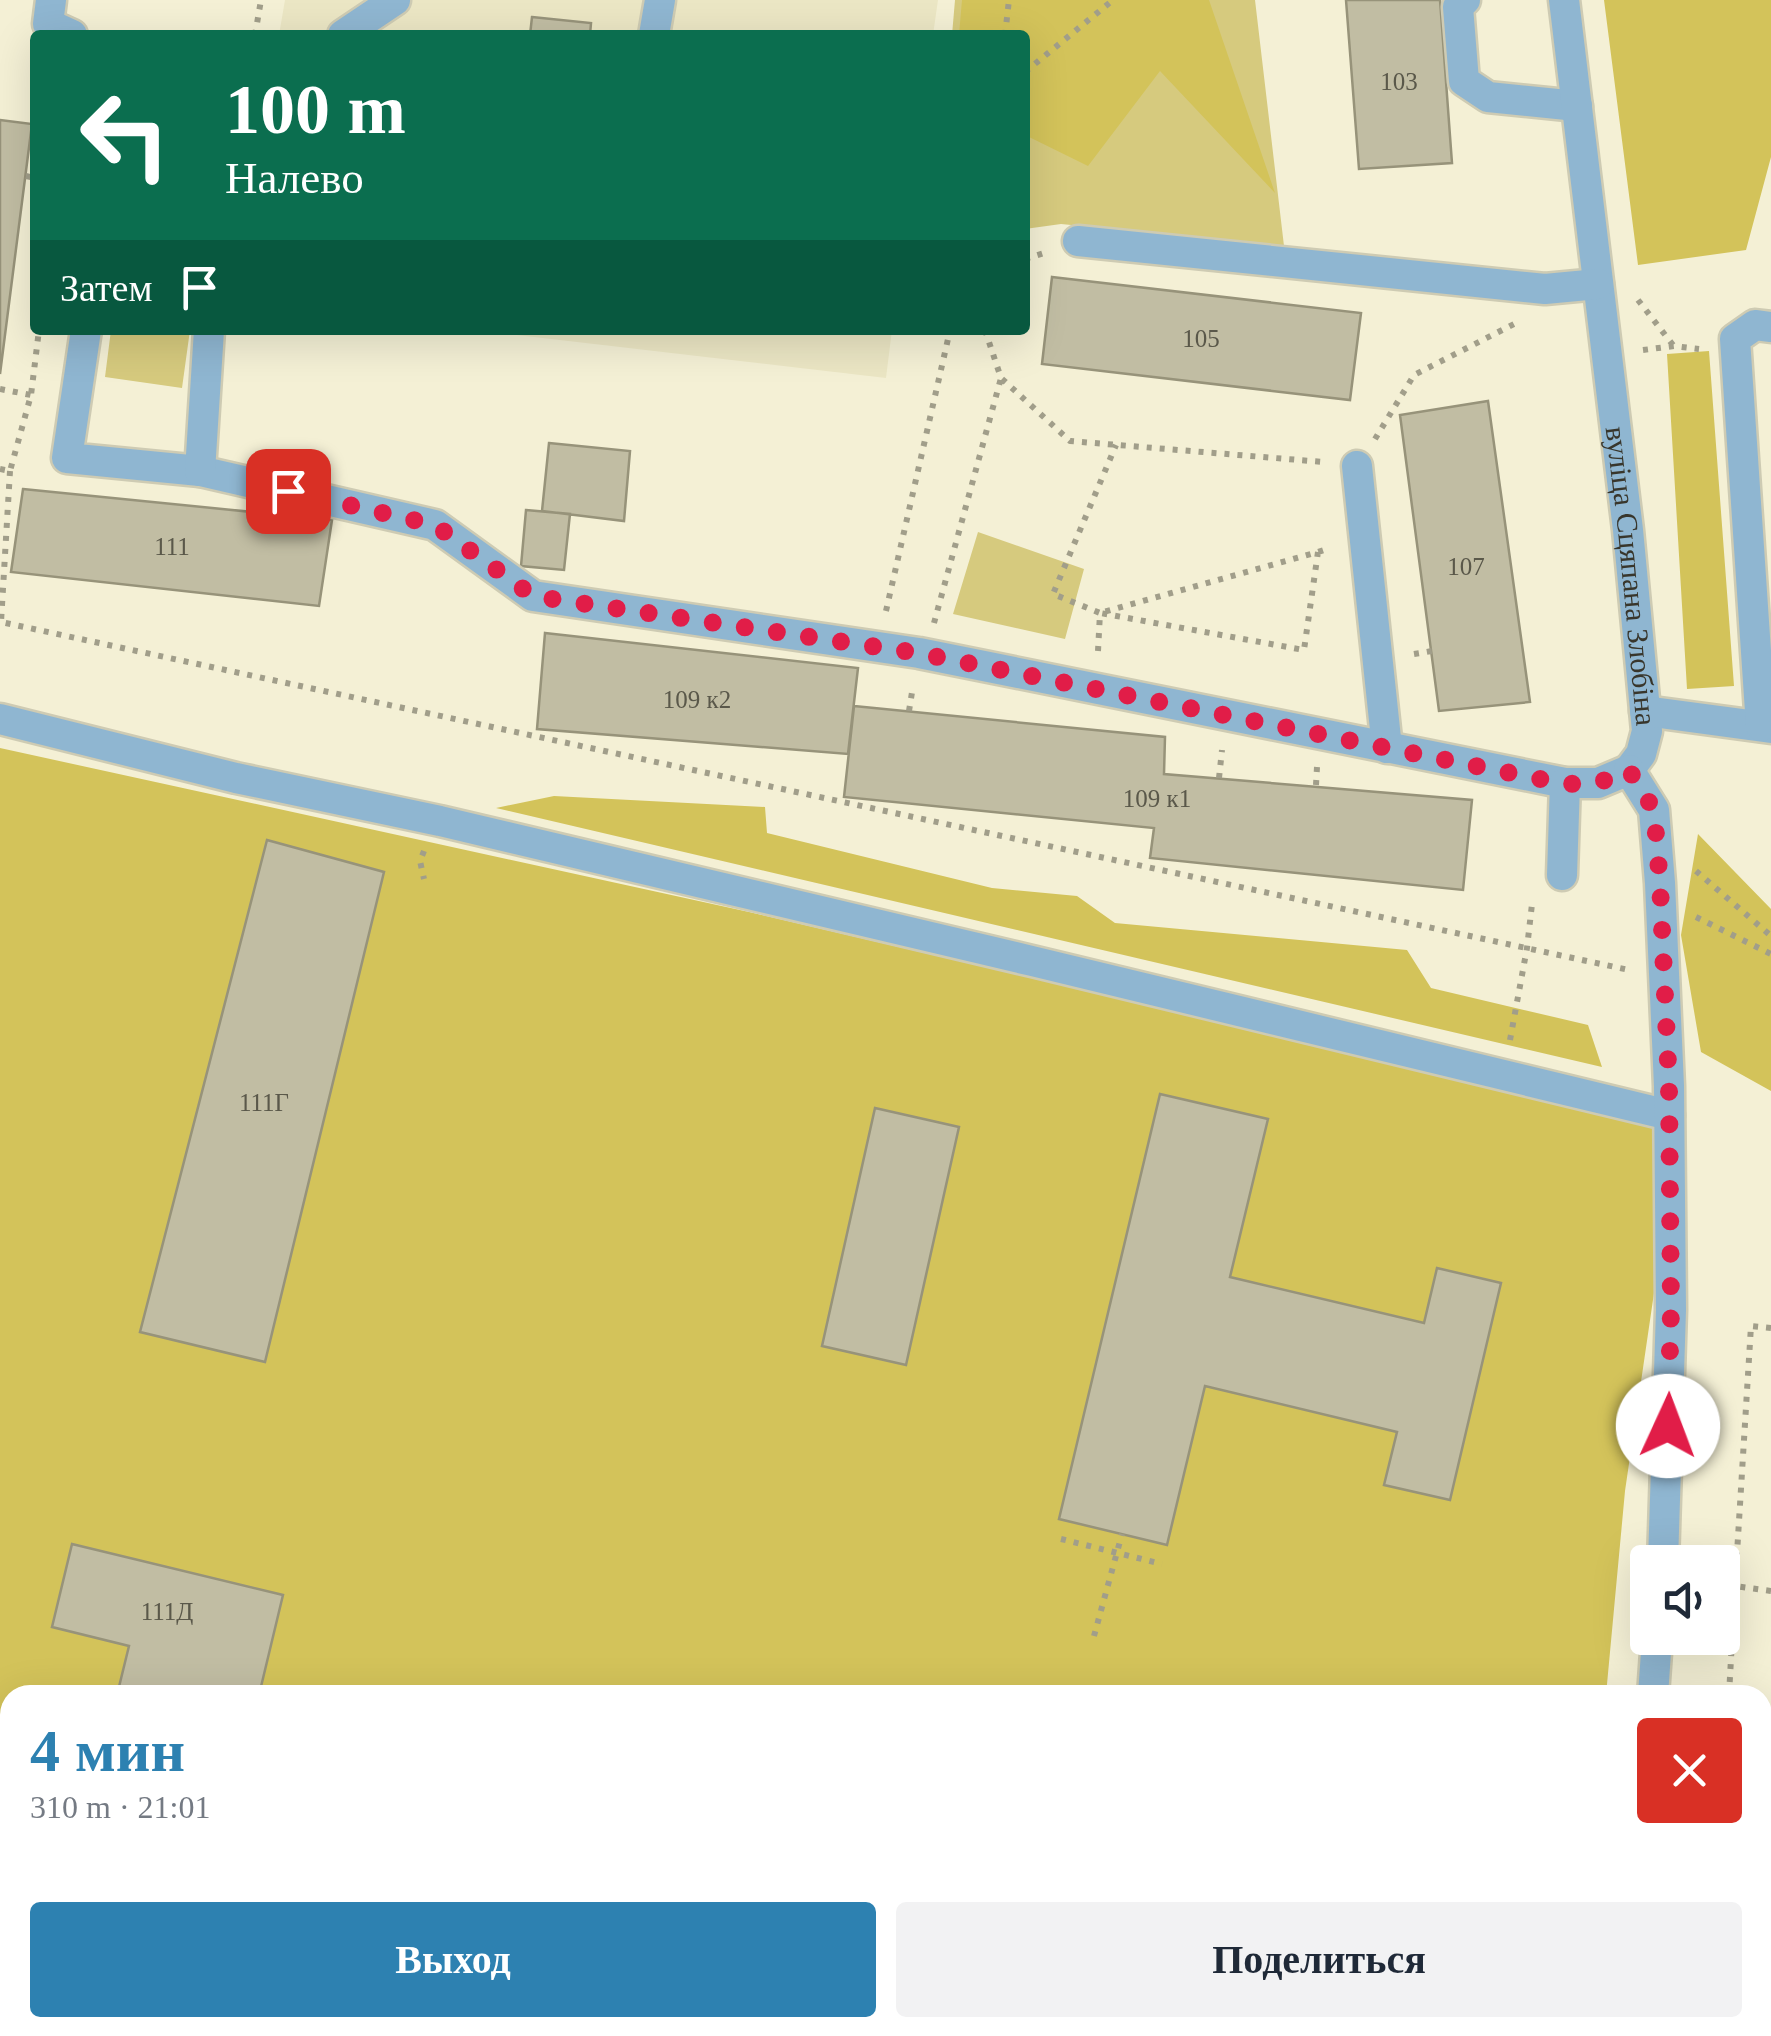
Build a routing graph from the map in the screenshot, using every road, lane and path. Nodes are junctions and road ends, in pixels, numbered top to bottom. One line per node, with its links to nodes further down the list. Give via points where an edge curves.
1 (51, 0): 9 (street, via 48,24)
2 (261, 0): 10 (path)
3 (395, 0): 11 (street)
4 (660, 0): 12 (street)
5 (1009, 0): 13 (path)
6 (1112, 0): 14 (path)
7 (1465, 0): 15 (street, via 1458,7 1464,81 1488,97)
8 (1564, 0): 15 (street, вуліца Сцяпана Злобіна)
9 (61, 30)
10 (255, 30)
11 (350, 30)
12 (655, 30)
13 (1006, 30)
14 (1030, 68)
15 (1577, 106): 17 (street, вуліца Сцяпана Злобіна)
16 (1078, 241): 18 (street)
17 (1598, 284): 18 (street); 25 (street, вуліца Сцяпана Злобіна)
18 (1545, 289): 31 (path, via 1512,325 1414,375)
19 (1771, 326): 26 (street, via 1755,325 1735,338)
20 (38, 335): 29 (path)
21 (85, 335): 34 (street, via 67,458)
22 (209, 335): 34 (street)
23 (950, 335): 38 (path)
24 (988, 335): 27 (path)
25 (1606, 354): 26 (path, via 1674,346); 40 (street, вуліца Сцяпана Злобіна)
26 (1735, 357): 42 (street)
27 (1001, 378): 30 (path, via 1070,441); 39 (path, via 932,631)
28 (0, 390): 29 (path)
29 (31, 394): 33 (path)
30 (1116, 445): 31 (path); 37 (path, via 1053,594)
31 (1357, 466): 35 (street)
32 (0, 469): 33 (path)
33 (10, 471): 51 (path, via 1,622)
34 (200, 471): 38 (street, via 435,525 533,596)
35 (1365, 539): 36 (path); 43 (street)
36 (1318, 552): 37 (path); 37 (path, via 1304,650)
37 (1100, 614)
38 (874, 647): 39 (street)
39 (918, 653): 43 (street)
40 (1644, 711): 42 (street); 44 (street, вуліца Сцяпана Злобіна, via 1641,754)
41 (0, 719): 54 (street)
42 (1766, 727)
43 (1388, 748): 45 (street)
44 (1629, 770): 45 (street, via 1598,783); 46 (street, вуліца Сцяпана Злобіна, via 1654,810)
45 (1565, 784): 47 (street)
46 (1656, 836): 48 (street, вуліца Сцяпана Злобіна); 50 (path)
47 (1562, 876)
48 (1661, 899): 52 (path); 53 (street, вуліца Сцяпана Злобіна)
49 (1532, 904): 51 (path)
50 (1771, 936)
51 (1527, 948): 53 (path); 54 (path)
52 (1771, 954)
53 (1664, 978): 55 (street, вуліца Сцяпана Злобіна)
54 (1504, 1076): 55 (street)
55 (1669, 1115): 59 (street, вуліца Сцяпана Злобіна)
56 (1771, 1328): 60 (path, via 1751,1326)
57 (1122, 1534): 61 (path)
58 (1061, 1539): 61 (path)
59 (1663, 1545)
60 (1738, 1545)
61 (1118, 1554): 62 (path); 65 (path)
62 (1162, 1564)
63 (1740, 1587): 64 (path)
64 (1771, 1591)
65 (1094, 1636)
66 (1656, 1655): 68 (street)
67 (1731, 1655): 69 (path)
68 (1654, 1685)
69 (1729, 1685)

